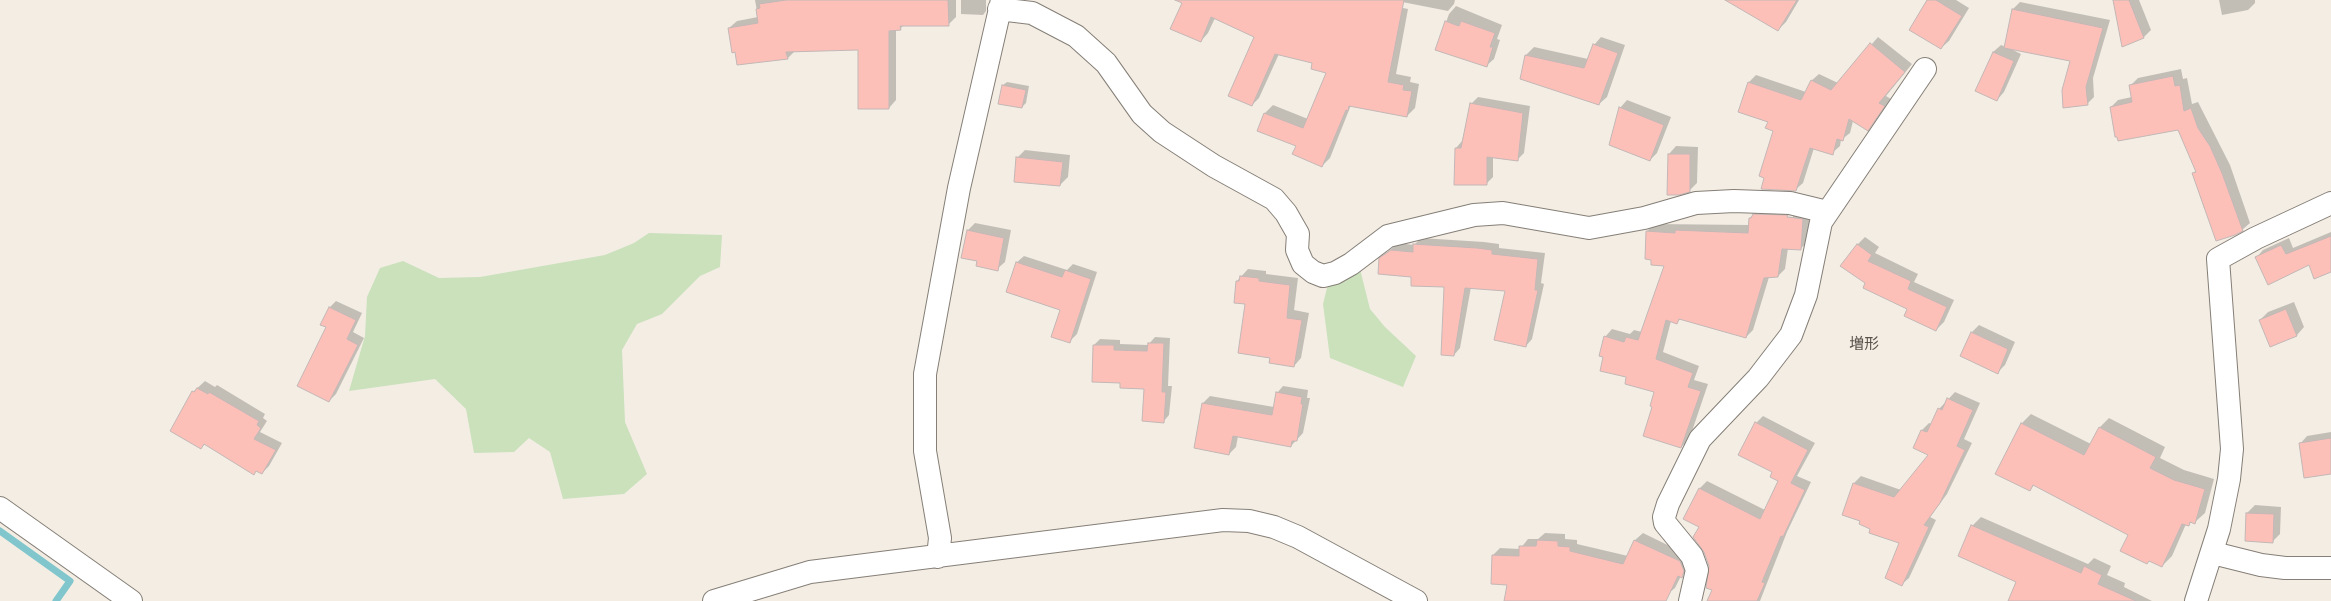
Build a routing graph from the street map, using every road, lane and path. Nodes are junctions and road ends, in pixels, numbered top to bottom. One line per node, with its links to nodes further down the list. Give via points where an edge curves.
1 (1001, 4): 4 (street, via 1032,14 1076,36 1106,63 1142,114 1162,132 1214,166 1274,199 1298,234 1297,250 1303,264 1312,272 1323,276 1351,264 1388,236 1474,215 1503,213 1588,228 1607,226 1696,203 1734,201 1790,204); 7 (street, via 959,188 925,374 925,451 940,538)
2 (1925, 69): 4 (street)
3 (2331, 203): 6 (street, via 2218,259 2232,449 2229,479)
4 (1827, 212): 12 (street, via 1821,222 1806,295 1791,335 1758,378 1700,439 1665,511 1665,523 1692,556 1697,570)
5 (0, 508): 9 (street)
6 (2213, 553): 8 (street, via 2277,567); 13 (street)
7 (938, 557): 10 (street, via 810,572); 11 (street, via 1195,523 1249,521 1274,527 1298,537)
8 (2331, 568)
9 (131, 601)
10 (714, 601)
11 (1416, 601)
12 (1690, 601)
13 (2196, 601)

